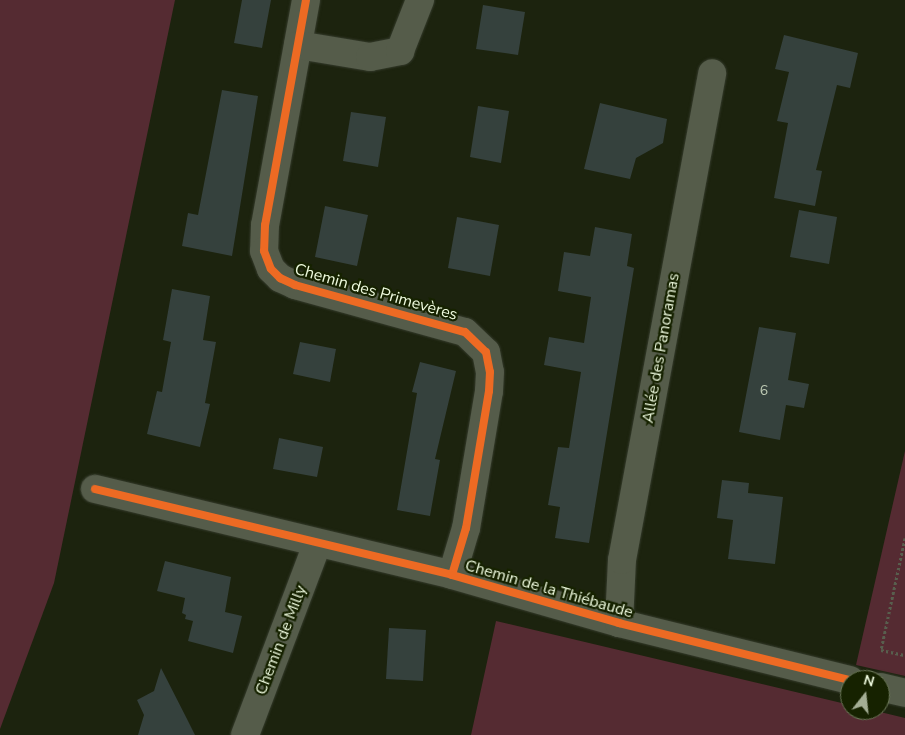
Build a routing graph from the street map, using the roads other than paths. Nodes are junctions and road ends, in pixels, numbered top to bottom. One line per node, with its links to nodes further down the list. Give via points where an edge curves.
1 (306, 0): 3 (street, Chemin des Primevères)
2 (420, 0): 3 (street, via 400,52 370,57)
3 (298, 45): 7 (street, Chemin des Primevères, via 266,225 264,251 271,269 295,285 465,332 486,352 489,391 466,528)
4 (712, 73): 8 (street, Allée des Panoramas, via 622,560)
5 (95, 490): 6 (street, Chemin de la Thiébaude)
6 (317, 544): 7 (street, Chemin de la Thiébaude); 12 (street, Chemin de Milly)
7 (452, 575): 8 (street, Chemin de la Thiébaude)
8 (619, 623): 9 (street, Chemin de la Thiébaude)
9 (840, 678)
10 (890, 689): 11 (street)
11 (905, 693)
12 (246, 735)

